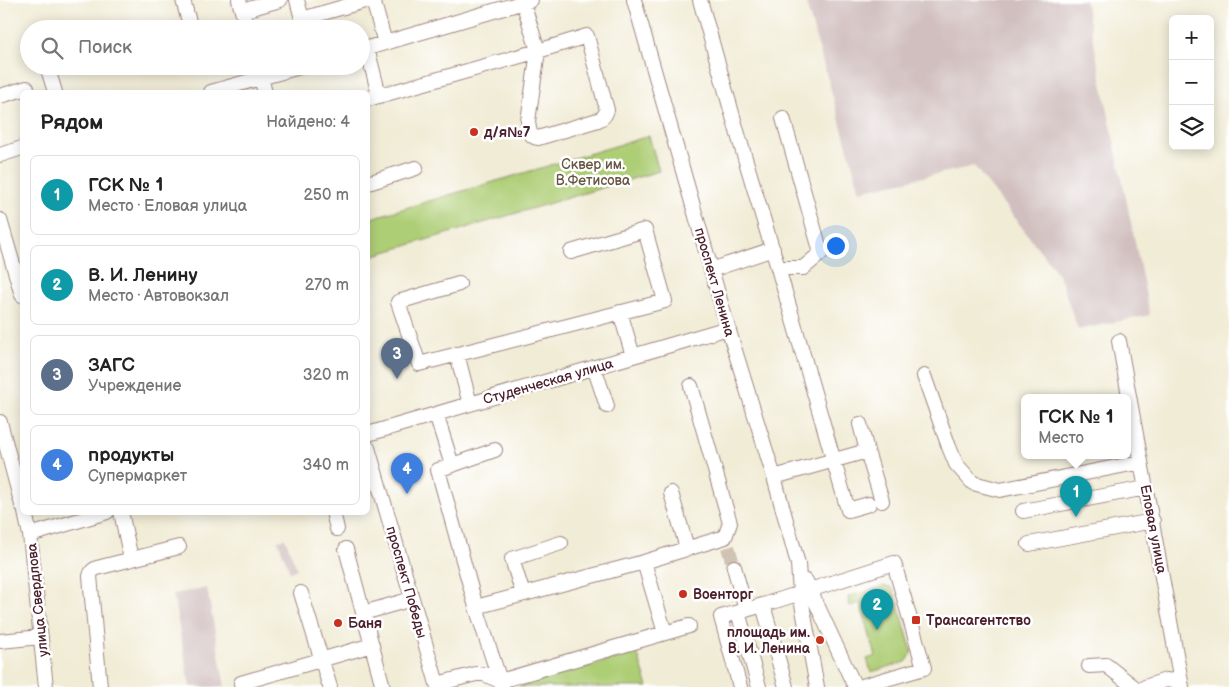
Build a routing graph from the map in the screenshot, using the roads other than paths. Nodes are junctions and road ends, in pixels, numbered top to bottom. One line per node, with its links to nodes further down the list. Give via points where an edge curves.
1 (183, 0): 11 (street)
2 (280, 0): 10 (street)
3 (297, 0): 4 (street, via 302,19)
4 (368, 0)
5 (373, 0): 13 (street)
6 (634, 0): 36 (street, проспект Ленина)
7 (700, 0): 33 (street)
8 (527, 1): 9 (street); 15 (street)
9 (496, 5): 13 (street)
10 (240, 6): 12 (street)
11 (189, 20)
12 (244, 20)
13 (385, 43): 14 (street)
14 (370, 47)
15 (538, 51): 15 (street, via 587,36 606,115 535,138 529,130 528,121); 25 (street)
16 (50, 75): 21 (street)
17 (252, 75): 22 (street)
18 (260, 75): 23 (street)
19 (369, 75): 25 (street)
20 (26, 88): 24 (street)
21 (54, 90)
22 (216, 90)
23 (264, 90)
24 (0, 96)
25 (373, 97)
26 (783, 118): 35 (street, via 820,253 803,268)
27 (20, 149): 28 (street)
28 (0, 155)
29 (416, 168): 30 (street)
30 (370, 182)
31 (0, 220): 32 (street)
32 (3, 242): 38 (street)
33 (773, 249): 35 (street); 36 (street)
34 (571, 252): 39 (street, via 645,230 665,300)
35 (778, 268): 59 (street)
36 (711, 270): 40 (street, проспект Ленина)
37 (459, 284): 42 (street, via 398,302 419,364)
38 (20, 289)
39 (620, 312): 42 (street); 43 (street)
40 (728, 328): 43 (street, Студенческая улица); 62 (street, проспект Ленина)
41 (1119, 341): 47 (street, Еловая улица)
42 (456, 354): 48 (street)
43 (633, 356): 44 (street, Студенческая улица)
44 (594, 367): 48 (street, Студенческая улица); 49 (street)
45 (924, 376): 60 (street, via 956,464 973,483 1000,490)
46 (690, 386): 77 (street, via 730,523 727,542)
47 (1129, 394)
48 (470, 404): 51 (street, Студенческая улица)
49 (607, 406)
50 (1131, 407): 60 (street, Еловая улица)
51 (436, 414): 54 (street, Студенческая улица); 61 (street)
52 (0, 422): 58 (street)
53 (860, 424): 56 (street)
54 (370, 433)
55 (495, 450): 61 (street)
56 (867, 451): 59 (street); 59 (street, via 875,503 848,510)
57 (370, 455): 85 (street, проспект Победы)
58 (16, 458): 64 (street)
59 (835, 460): 62 (street)
60 (1141, 462): 63 (street, Еловая улица)
61 (452, 465): 87 (street, via 438,470)
62 (774, 478): 82 (street, проспект Ленина)
63 (1146, 488): 66 (street); 71 (street, Еловая улица)
64 (20, 489)
65 (671, 493): 77 (street)
66 (1023, 511)
67 (26, 515): 73 (street, улица Свердлова)
68 (97, 515): 73 (street)
69 (122, 515): 79 (street)
70 (334, 515): 72 (street)
71 (1153, 521): 75 (street); 98 (street, Еловая улица)
72 (337, 529)
73 (30, 535): 92 (street, улица Свердлова)
74 (561, 543): 84 (street, via 512,559)
75 (1028, 544)
76 (179, 547): 79 (street)
77 (687, 548): 80 (street)
78 (346, 549): 89 (street)
79 (131, 560): 101 (street, via 97,568 90,576)
80 (644, 562): 84 (street); 91 (street)
81 (734, 567): 88 (street)
82 (805, 591): 86 (street); 108 (street, проспект Ленина); 109 (street, проспект Ленина); 109 (street, via 894,562 924,668)
83 (301, 593): 95 (street)
84 (523, 594): 87 (street)
85 (412, 599): 89 (street); 99 (street, проспект Победы)
86 (763, 605): 88 (street); 107 (street)
87 (476, 607): 97 (street)
88 (742, 611): 105 (street, via 720,617); 106 (street)
89 (363, 612): 94 (street)
90 (689, 626): 91 (street)
91 (665, 634): 97 (street)
92 (41, 637): 93 (street); 100 (street, улица Свердлова)
93 (0, 641)
94 (372, 645): 95 (street); 104 (street)
95 (322, 659): 102 (street, via 241,683); 103 (street)
96 (1089, 666): 110 (street, via 1106,665)
97 (501, 684): 99 (street, via 484,674 476,674)
98 (1182, 684): 111 (street, via 1166,680)
99 (438, 685)
100 (46, 687)
101 (100, 687)
102 (242, 687)
103 (330, 687)
104 (383, 687)
105 (740, 687)
106 (759, 687)
107 (786, 687)
108 (817, 687)
109 (857, 687)
110 (1134, 687)
111 (1146, 687)

